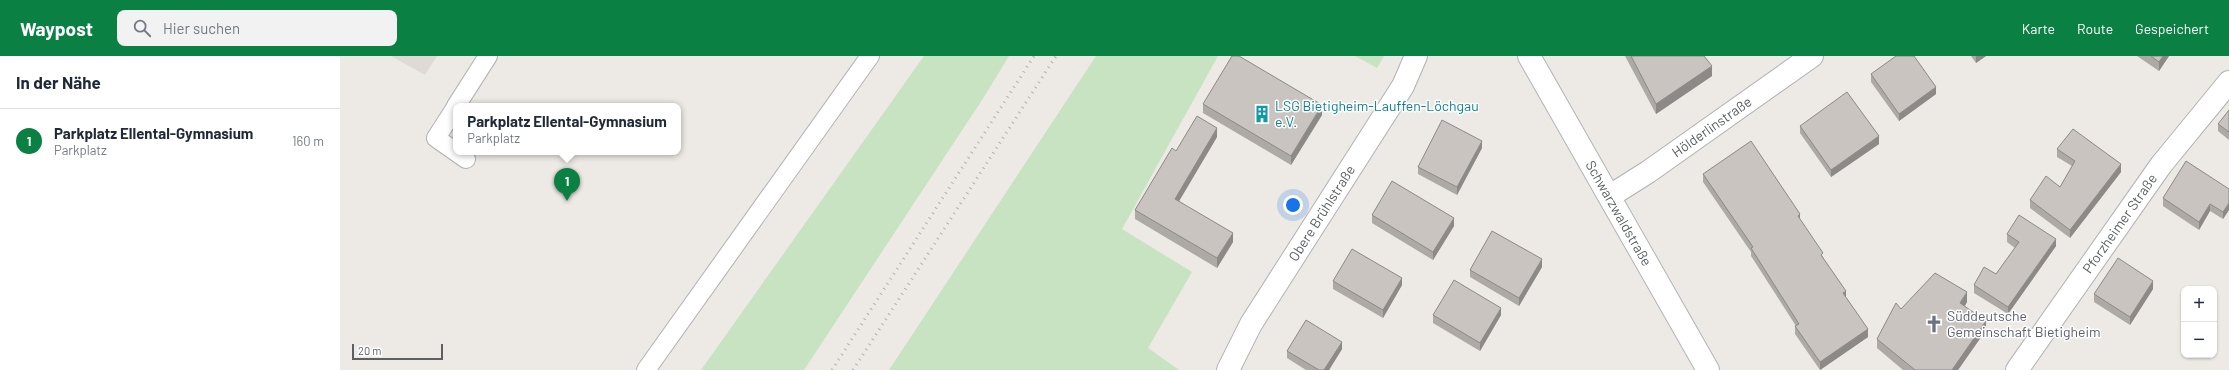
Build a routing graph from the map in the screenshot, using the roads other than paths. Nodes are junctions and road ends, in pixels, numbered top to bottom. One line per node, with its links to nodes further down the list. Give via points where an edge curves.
1 (488, 56): 7 (lane)
2 (870, 56): 14 (lane)
3 (1416, 56): 13 (street, Obere Brühlstraße, via 1403,86 1251,324)
4 (1529, 56): 12 (street, Schwarzwaldstraße)
5 (1812, 56): 12 (street, Hölderlinstraße)
6 (2229, 82): 16 (street, Pforzheimer Straße, via 2161,165)
7 (458, 103)
8 (453, 111): 9 (lane, via 436,138)
9 (453, 150)
10 (460, 155): 11 (lane)
11 (466, 159)
12 (1610, 196): 15 (street, Schwarzwaldstraße)
13 (1231, 369)
14 (646, 370)
15 (1708, 370)
16 (2017, 370)

